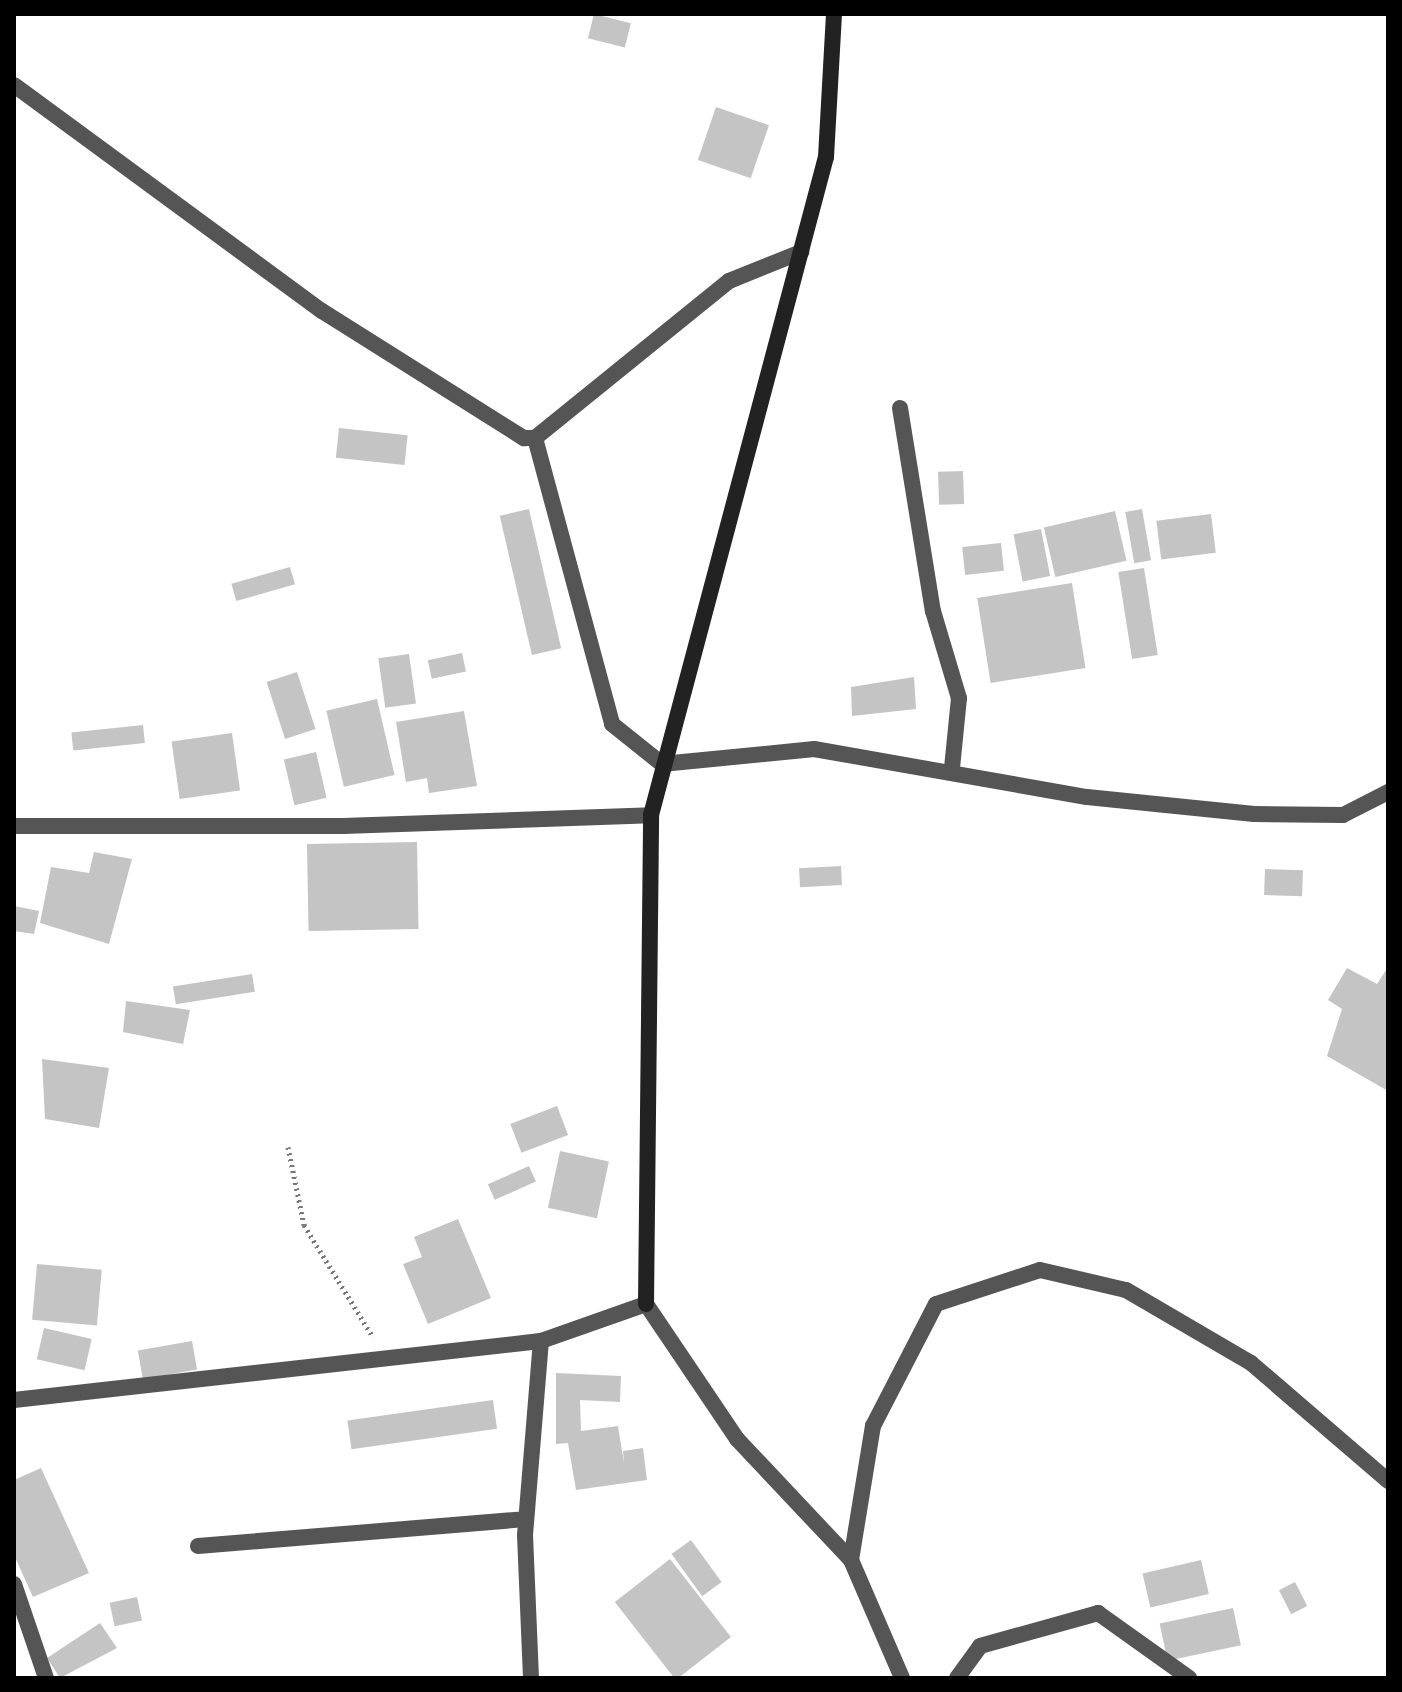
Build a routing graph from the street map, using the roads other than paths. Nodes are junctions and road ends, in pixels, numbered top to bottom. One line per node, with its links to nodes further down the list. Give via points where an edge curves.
1 (834, 14): 3 (street, via 826,157)
2 (14, 85): 5 (street, via 322,311 508,432)
3 (801, 252): 5 (street, via 729,281); 6 (street)
4 (900, 408): 7 (street, via 933,611 959,698)
5 (535, 438): 6 (street, via 612,724)
6 (662, 764): 7 (street, via 814,749); 9 (street)
7 (952, 768): 8 (street, via 1087,797 1254,814 1343,815)
8 (1388, 792)
9 (651, 815): 10 (street, via 343,826); 11 (street)
10 (14, 826)
11 (646, 1304): 12 (street); 17 (street, via 737,1439)
12 (541, 1341): 13 (street); 15 (street)
13 (14, 1400)
14 (1388, 1481): 17 (street, via 1251,1363 1126,1290 1040,1270 936,1304 873,1426)
15 (525, 1519): 16 (street); 20 (street)
16 (198, 1546)
17 (851, 1560): 21 (street)
18 (14, 1584): 19 (street)
19 (46, 1678)
20 (531, 1678)
21 (902, 1678)
22 (957, 1678): 23 (street, via 980,1646 1098,1613)
23 (1189, 1678)

